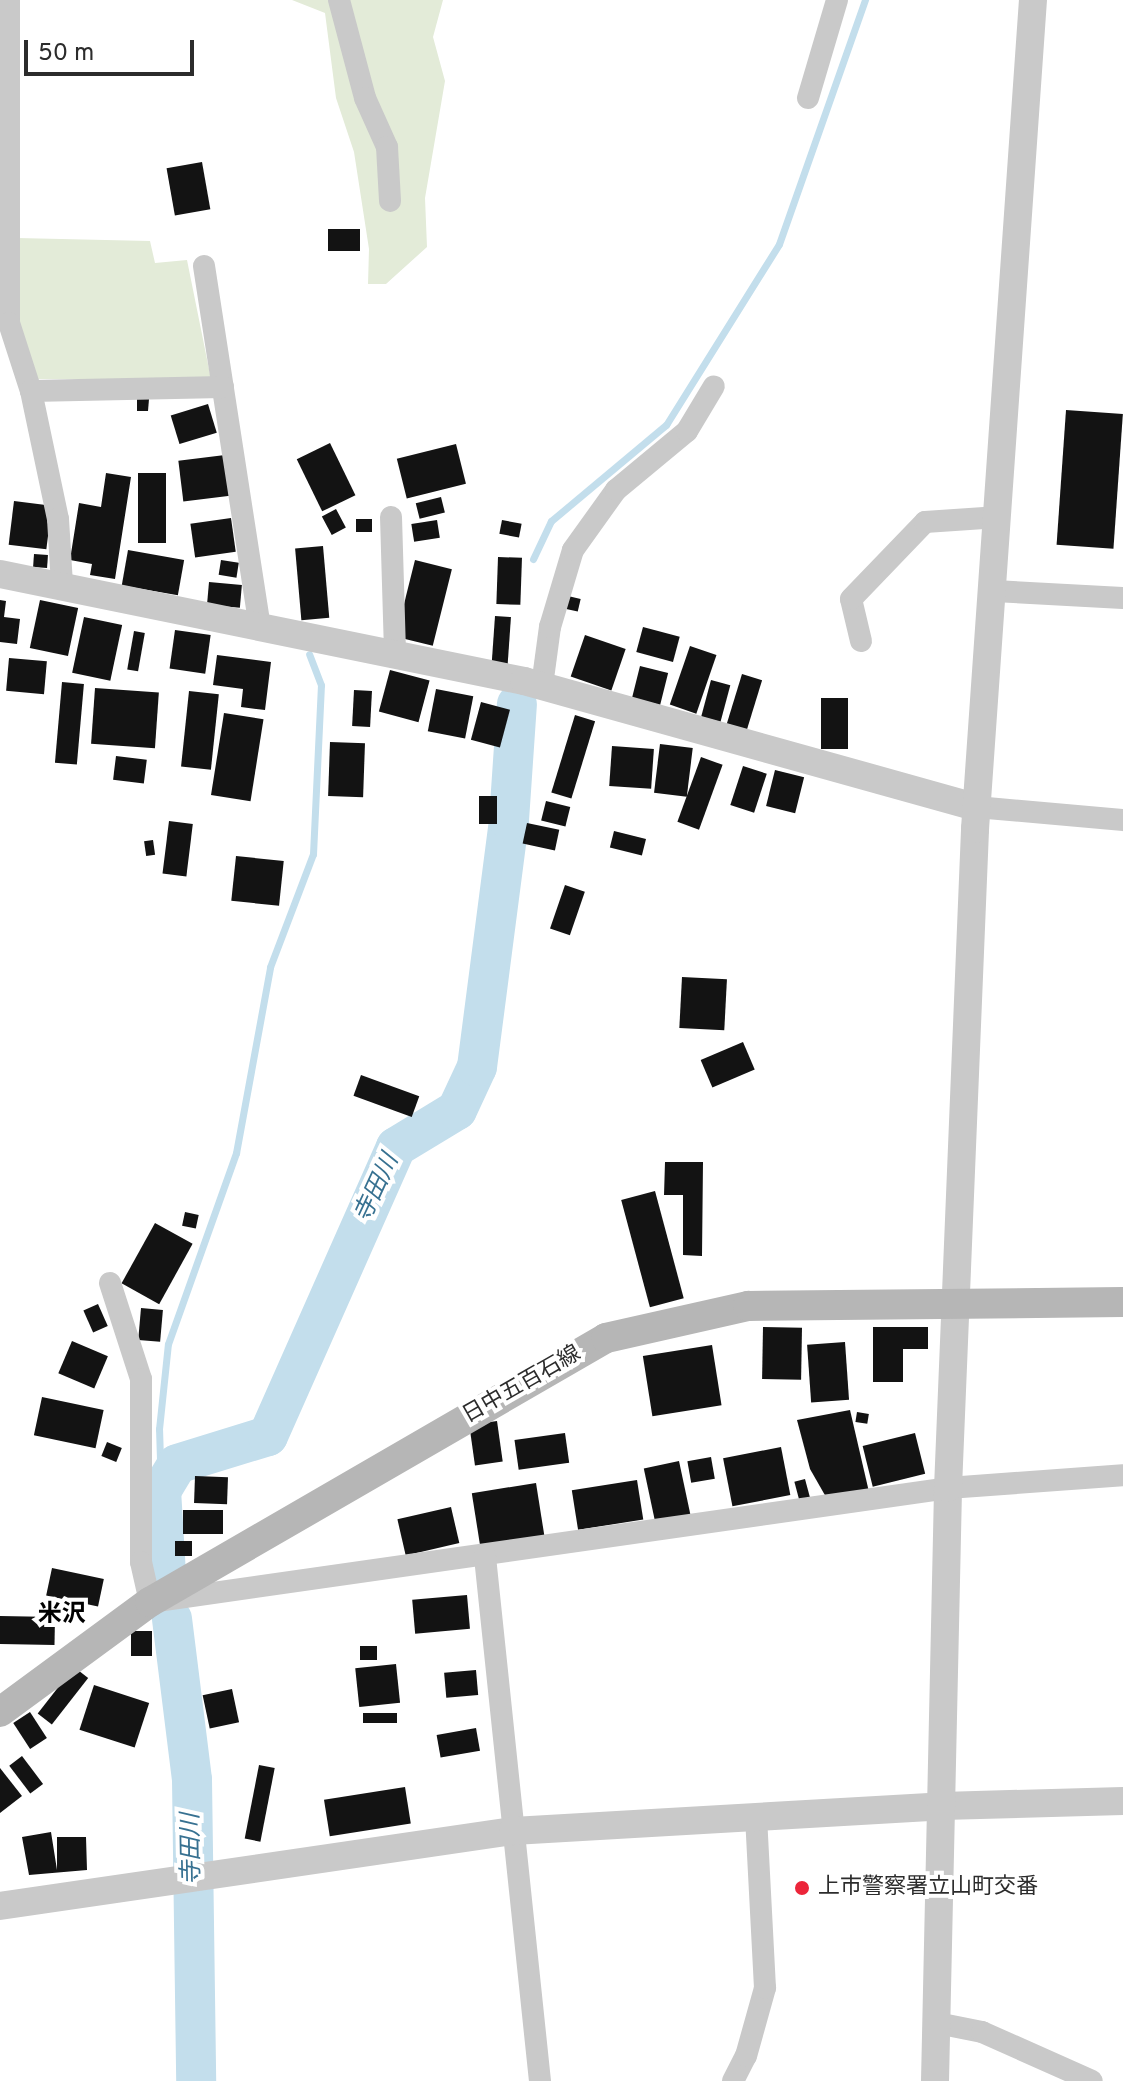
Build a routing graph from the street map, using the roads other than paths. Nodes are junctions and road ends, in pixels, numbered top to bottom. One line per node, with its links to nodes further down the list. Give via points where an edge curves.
1 (9, 0): 10 (street, via 9,323)
2 (339, 0): 6 (street, via 365,98 387,147)
3 (837, 0): 5 (street)
4 (1033, 0): 12 (street)
5 (808, 98)
6 (390, 201)
7 (204, 266): 9 (street)
8 (714, 386): 20 (street, via 687,431 616,490 573,550 552,615)
9 (223, 387): 10 (street); 17 (street)
10 (31, 391): 14 (street, via 58,519)
11 (391, 517): 19 (street)
12 (999, 517): 15 (street); 18 (street, via 925,522 851,599)
13 (0, 574): 14 (street)
14 (62, 585): 17 (street)
15 (994, 591): 16 (street); 21 (street)
16 (1123, 598)
17 (259, 623): 19 (street)
18 (861, 641)
19 (395, 652): 20 (street)
20 (542, 686): 21 (street)
21 (976, 807): 22 (street); 25 (street)
22 (1123, 820)
23 (110, 1283): 29 (street, via 141,1379 141,1562)
24 (1123, 1302): 25 (main road, 日中五百石線)
25 (955, 1303): 27 (street); 29 (main road, 日中五百石線, via 748,1306 606,1338)
26 (1123, 1475): 27 (street)
27 (948, 1488): 28 (street); 32 (street)
28 (485, 1557): 29 (street); 34 (street)
29 (150, 1602): 30 (main road, 日中五百石線)
30 (0, 1712)
31 (1123, 1801): 32 (street)
32 (942, 1806): 33 (street); 36 (street)
33 (756, 1817): 34 (street); 38 (street, via 765,1988 746,2056)
34 (513, 1831): 35 (street); 37 (street)
35 (2, 1913)
36 (937, 2023): 39 (street); 40 (street, via 982,2032)
37 (540, 2081)
38 (733, 2081)
39 (935, 2081)
40 (1092, 2081)

